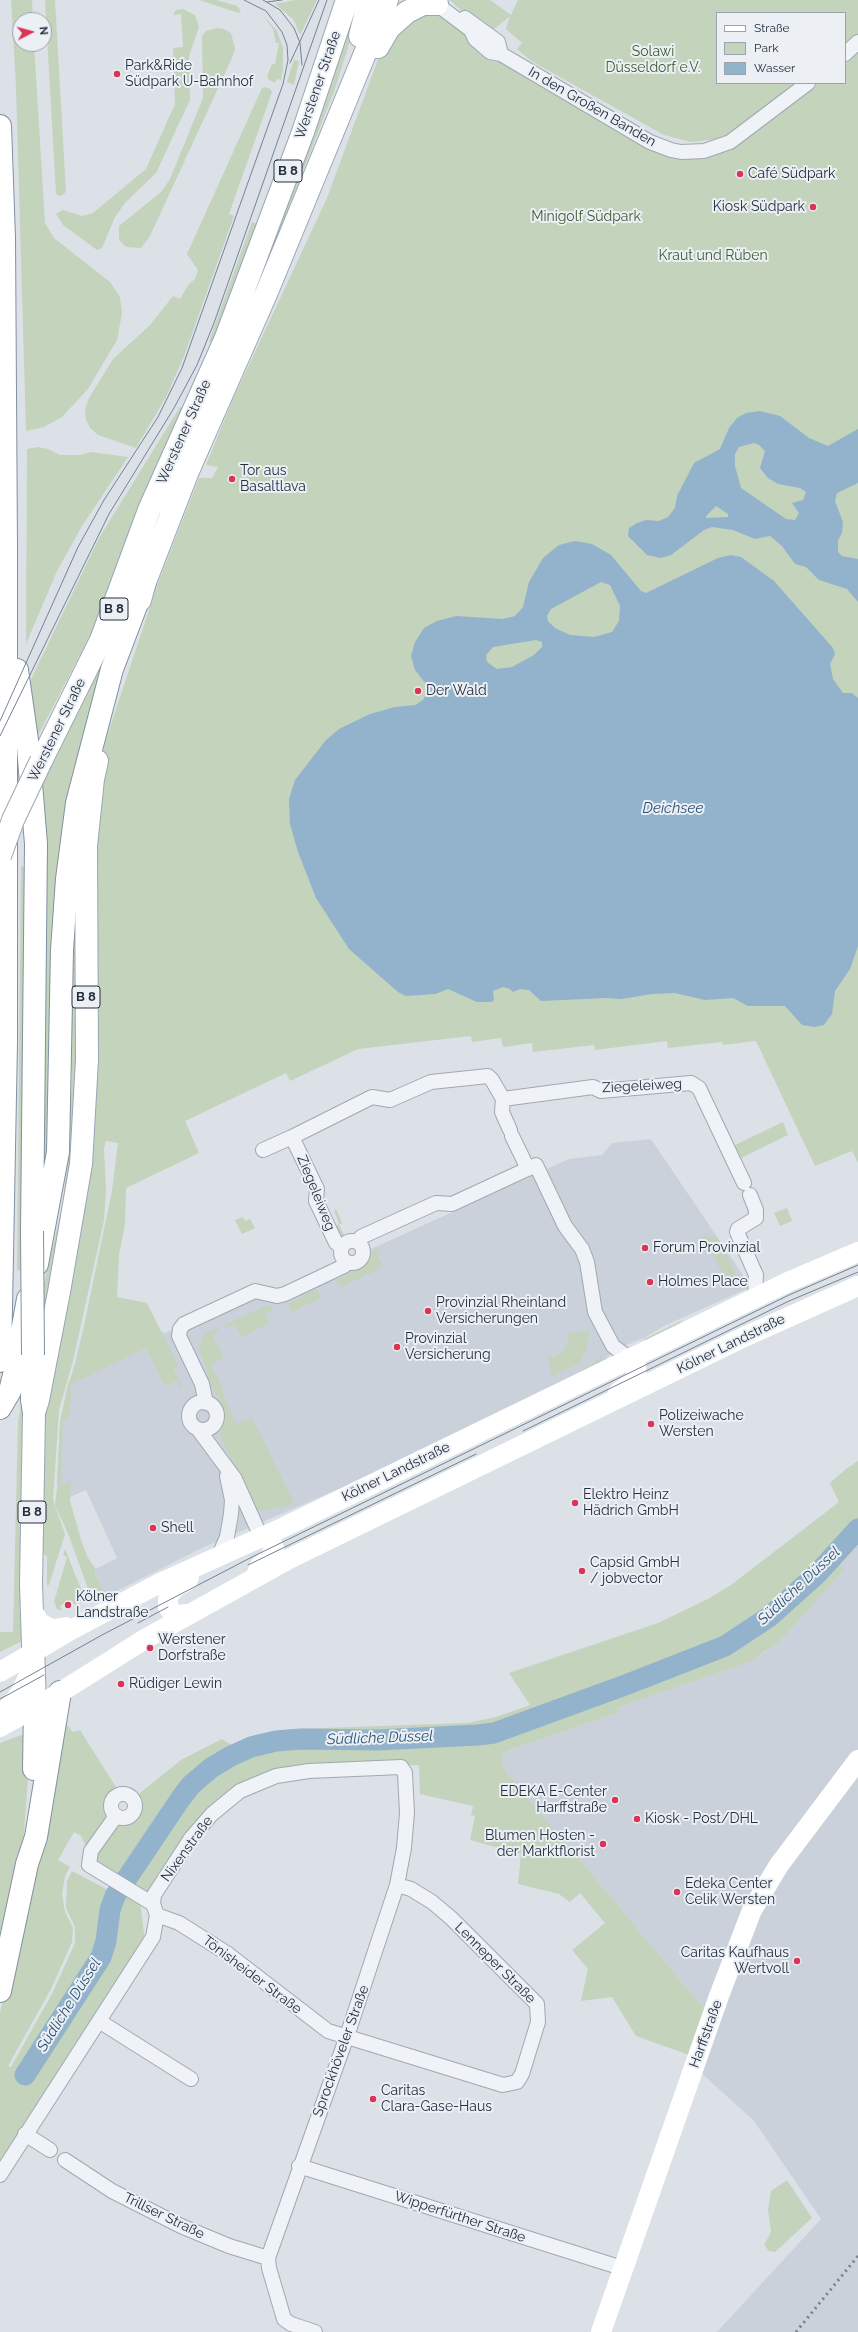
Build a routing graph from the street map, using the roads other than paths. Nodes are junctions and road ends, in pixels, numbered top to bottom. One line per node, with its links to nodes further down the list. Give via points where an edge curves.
1 (347, 0): 12 (main road, Werstener Straße / B 8, bridge, via 300,140 225,340 149,510 101,640 40,761)
2 (369, 0): 7 (main road, via 357,45)
3 (387, 0): 7 (main road, Werstener Straße / B 8)
4 (438, 1): 7 (main road, via 407,12 389,28 375,54); 8 (street, In den Großen Banden, via 472,27 483,29 498,42 502,54 650,142 681,152 704,150 730,142)
5 (858, 42): 6 (street)
6 (846, 53)
7 (362, 58): 11 (main road, Werstener Straße / B 8, via 266,294 191,464)
8 (807, 84)
9 (0, 126): 10 (main road, via 4,238)
10 (6, 548): 26 (main road, via 6,1042); 32 (main road, bridge, via 36,844 32,1231)
11 (145, 582): 31 (main road, via 112,669 77,803 67,879 62,950 58,1152 15,1371 10,1391); 32 (main road, B 8, via 93,779 85,860 87,1060 81,1164)
12 (0, 856)
13 (503, 1099): 14 (street, Ziegeleiweg, via 488,1076 431,1082 390,1100 372,1097); 16 (street, Ziegeleiweg, via 502,1112 511,1133); 22 (street, Ziegeleiweg, via 593,1087 601,1091 691,1083 699,1088 757,1215 737,1232)
14 (292, 1137): 15 (street, Ziegeleiweg); 18 (street, Ziegeleiweg, via 317,1189 316,1200 336,1243)
15 (263, 1150)
16 (532, 1167): 17 (street, via 452,1204 436,1202 361,1237); 24 (street, Ziegeleiweg, via 565,1226 582,1249 587,1262 595,1312)
17 (358, 1242): 18 (street, via 349,1241); 20 (street, via 363,1249 362,1258 355,1263)
18 (343, 1246): 20 (street, via 341,1255)
19 (858, 1252): 22 (main road, Kölner Landstraße)
20 (346, 1261): 28 (street, via 344,1266 285,1294 276,1296 255,1291 184,1324 179,1336 202,1384)
21 (858, 1286): 23 (main road, Kölner Landstraße)
22 (763, 1294): 23 (main road, via 777,1297 773,1314 747,1330); 25 (main road, Kölner Landstraße)
23 (744, 1337): 29 (main road, Kölner Landstraße)
24 (613, 1346): 25 (street); 27 (street)
25 (629, 1358): 27 (main road, Kölner Landstraße); 29 (main road, Kölner Landstraße, via 636,1365 636,1379 623,1390 607,1398)
26 (0, 1361)
27 (604, 1371): 30 (main road, Kölner Landstraße)
28 (206, 1403): 33 (street, via 216,1411); 34 (street, via 196,1405 191,1410 191,1422)
29 (605, 1406): 35 (main road, Kölner Landstraße)
30 (532, 1407): 35 (main road, Kölner Landstraße, via 529,1415 496,1434 496,1444); 37 (main road, Kölner Landstraße)
31 (0, 1408)
32 (34, 1414): 41 (main road, B 8)
33 (215, 1424): 34 (street, via 205,1430); 36 (street)
34 (198, 1429): 36 (street)
35 (507, 1454): 40 (main road, Kölner Landstraße)
36 (225, 1466): 37 (street, via 235,1479); 38 (street, via 232,1500 232,1514 227,1537)
37 (261, 1537): 38 (main road, Kölner Landstraße); 40 (main road, Kölner Landstraße, via 270,1538 274,1549)
38 (219, 1555): 39 (main road, Kölner Landstraße)
39 (192, 1568): 42 (main road, via 188,1580 175,1588 168,1600 168,1606 174,1615); 43 (main road, Kölner Landstraße)
40 (256, 1576): 42 (main road, Kölner Landstraße)
41 (32, 1610): 43 (main road, via 39,1622 47,1627 66,1627); 44 (main road, B 8)
42 (190, 1614): 48 (main road, Kölner Landstraße)
43 (71, 1630): 44 (main road, Kölner Landstraße)
44 (32, 1652): 45 (main road, Kölner Landstraße); 47 (main road, B 8); 49 (main road, B 8, via 35,1660)
45 (0, 1672)
46 (0, 1678): 47 (main road)
47 (25, 1686): 49 (main road); 50 (main road, B 8, via 11,1705)
48 (60, 1692): 49 (main road, Kölner Landstraße); 55 (main road, via 36,1837)
49 (35, 1707): 51 (main road, Kölner Landstraße); 55 (main road, via 35,1764)
50 (0, 1714)
51 (0, 1727)
52 (858, 1760): 68 (main road, Harffstraße, via 779,1865 752,1910)
53 (404, 1770): 56 (street, Sprockhöveler Straße, via 407,1813); 57 (street, Nixenstraße, via 396,1766 290,1773 265,1779 247,1788 212,1814 191,1838 154,1895)
54 (116, 1816): 57 (street, Tönisheider Straße, via 89,1855 89,1864)
55 (27, 1864): 58 (main road)
56 (397, 1884): 60 (street, Sprockhöveler Straße); 60 (street, Lenneper Straße, via 411,1889 446,1914 535,2001 538,2022 522,2074 517,2082 503,2085)
57 (155, 1909): 59 (street, Nixenstraße, via 153,1937); 60 (street, Tönisheider Straße, via 228,1954 322,2028)
58 (0, 1991)
59 (99, 2021): 61 (street); 62 (street, Nixenstraße)
60 (346, 2036): 65 (street, Sprockhöveler Straße)
61 (192, 2079)
62 (26, 2134): 63 (street); 66 (street, Nixenstraße)
63 (50, 2150)
64 (65, 2160): 67 (street, Trillser Straße, via 112,2190 181,2226 229,2246)
65 (299, 2166): 67 (street, Sprockhöveler Straße); 68 (street, Wipperfürther Straße)
66 (0, 2175)
67 (268, 2258): 69 (street, Sprockhöveler Straße, via 284,2320)
68 (622, 2268): 71 (main road, Harffstraße)
69 (289, 2328): 70 (street)
70 (315, 2332)
71 (601, 2332)

